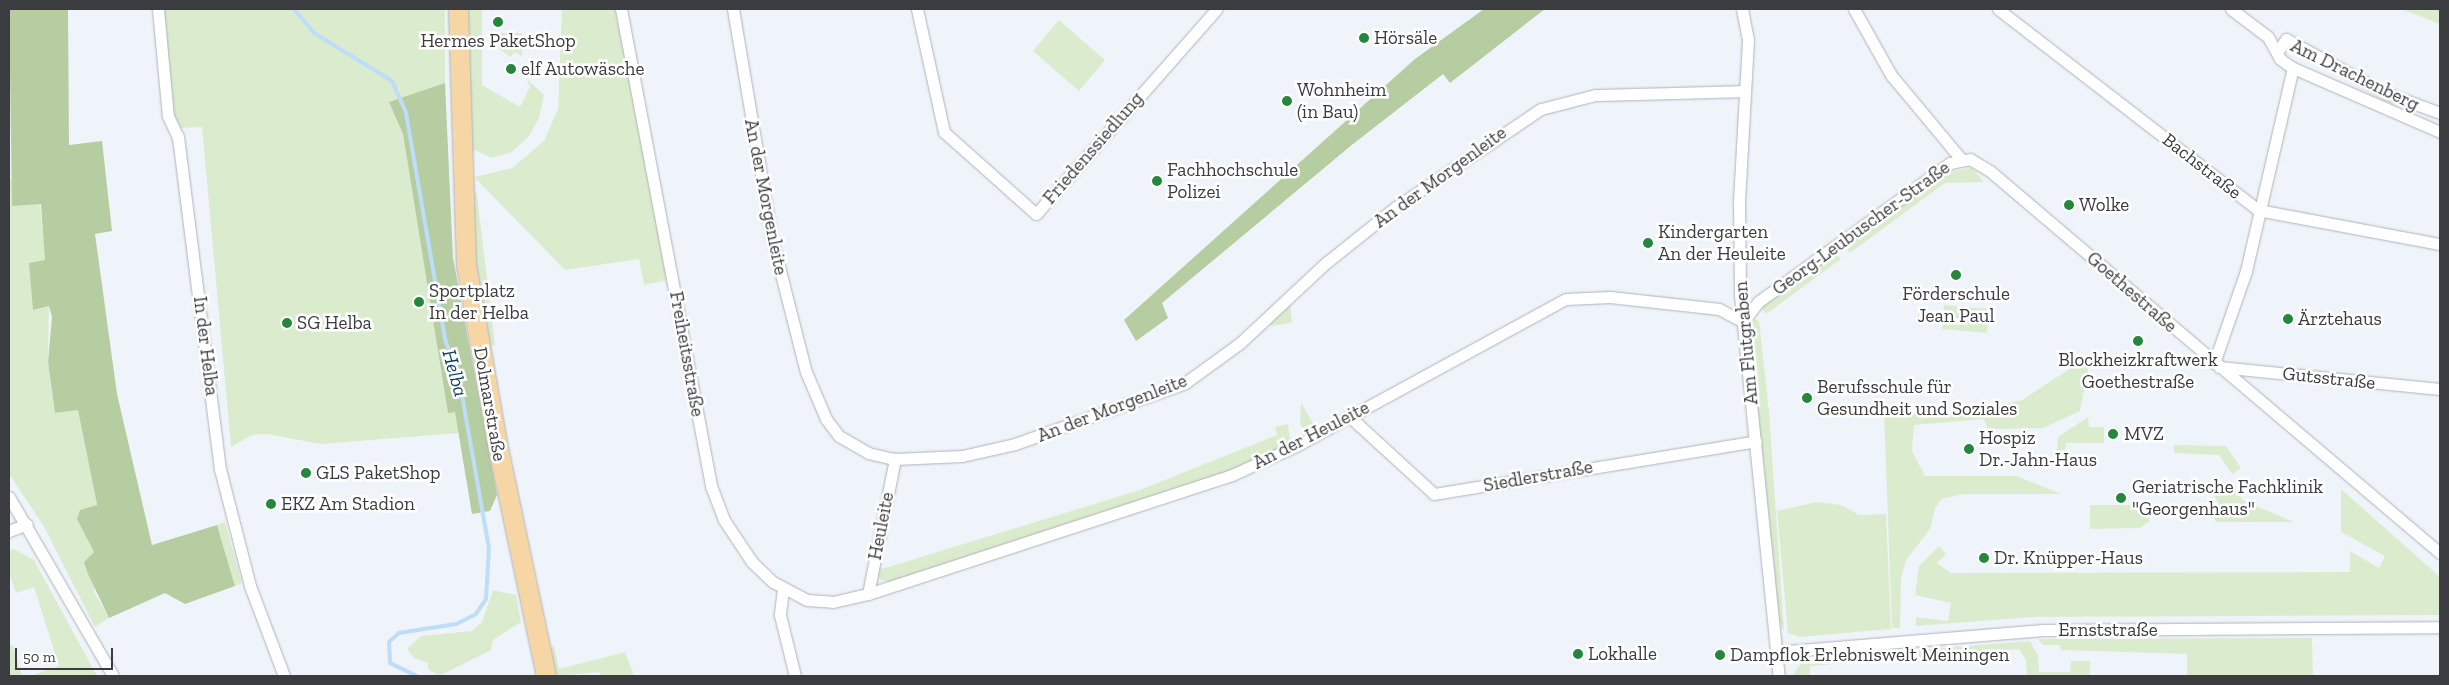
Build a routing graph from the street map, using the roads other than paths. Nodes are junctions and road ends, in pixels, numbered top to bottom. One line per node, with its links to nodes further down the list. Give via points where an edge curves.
1 (158, 9): 34 (street, In der Helba, via 168,116 178,137 220,469 250,586)
2 (458, 9): 35 (main road, Dolmarstraße, via 466,265 498,448)
3 (621, 9): 29 (street, Freiheitsstraße, via 711,486 737,542 761,572)
4 (733, 9): 24 (street, An der Morgenleite, via 772,239 809,380 826,419 843,440 868,453)
5 (917, 9): 6 (street, Friedenssiedlung, via 944,132 1036,214)
6 (1217, 9)
7 (1742, 9): 13 (street, Am Flutgraben, via 1748,40)
8 (1854, 9): 16 (street, Goethestraße, via 1891,75)
9 (1998, 9): 17 (street, Bachstraße)
10 (2232, 9): 11 (street, Am Drachenberg, via 2268,37)
11 (2277, 52): 12 (street, Am Drachenberg); 14 (street, Am Drachenberg, via 2286,40 2386,93)
12 (2293, 68): 15 (street, Am Drachenberg); 17 (street, Am Drachenberg)
13 (1743, 91): 19 (street, Am Flutgraben, via 1739,200); 24 (street, An der Morgenleite, via 1595,95 1541,110 1389,212 1240,343 1185,383 1015,444 962,456)
14 (2440, 113)
15 (2440, 132)
16 (1961, 158): 19 (street, Georg-Leubuscher-Straße, via 1758,302); 20 (street, Goethestraße, via 1978,162 1990,171)
17 (2258, 210): 18 (street, Bachstraße); 20 (street, Am Drachenberg, via 2246,270)
18 (2440, 244)
19 (1743, 322): 22 (street, An der Heuleite, via 1719,309 1610,297 1566,300); 23 (street, Am Flutgraben)
20 (2216, 365): 21 (street, Gutsstraße); 28 (street, Goethestraße)
21 (2440, 389)
22 (1349, 416): 23 (street, Siedlerstraße, via 1434,494); 30 (street, An der Heuleite, via 1232,475)
23 (1756, 441): 32 (street, Am Flutgraben)
24 (895, 459): 30 (street, Heuleite)
25 (9, 497): 26 (street)
26 (27, 524): 27 (street); 33 (street)
27 (9, 531)
28 (2440, 553)
29 (783, 589): 30 (street, Freiheitsstraße, via 816,602); 36 (street, via 780,615)
30 (868, 594)
31 (2440, 627): 32 (street, Ernststraße, via 2043,630)
32 (1776, 652): 37 (street, Am Flutgraben)
33 (113, 676)
34 (284, 676)
35 (546, 676)
36 (795, 676)
37 (1779, 676)

